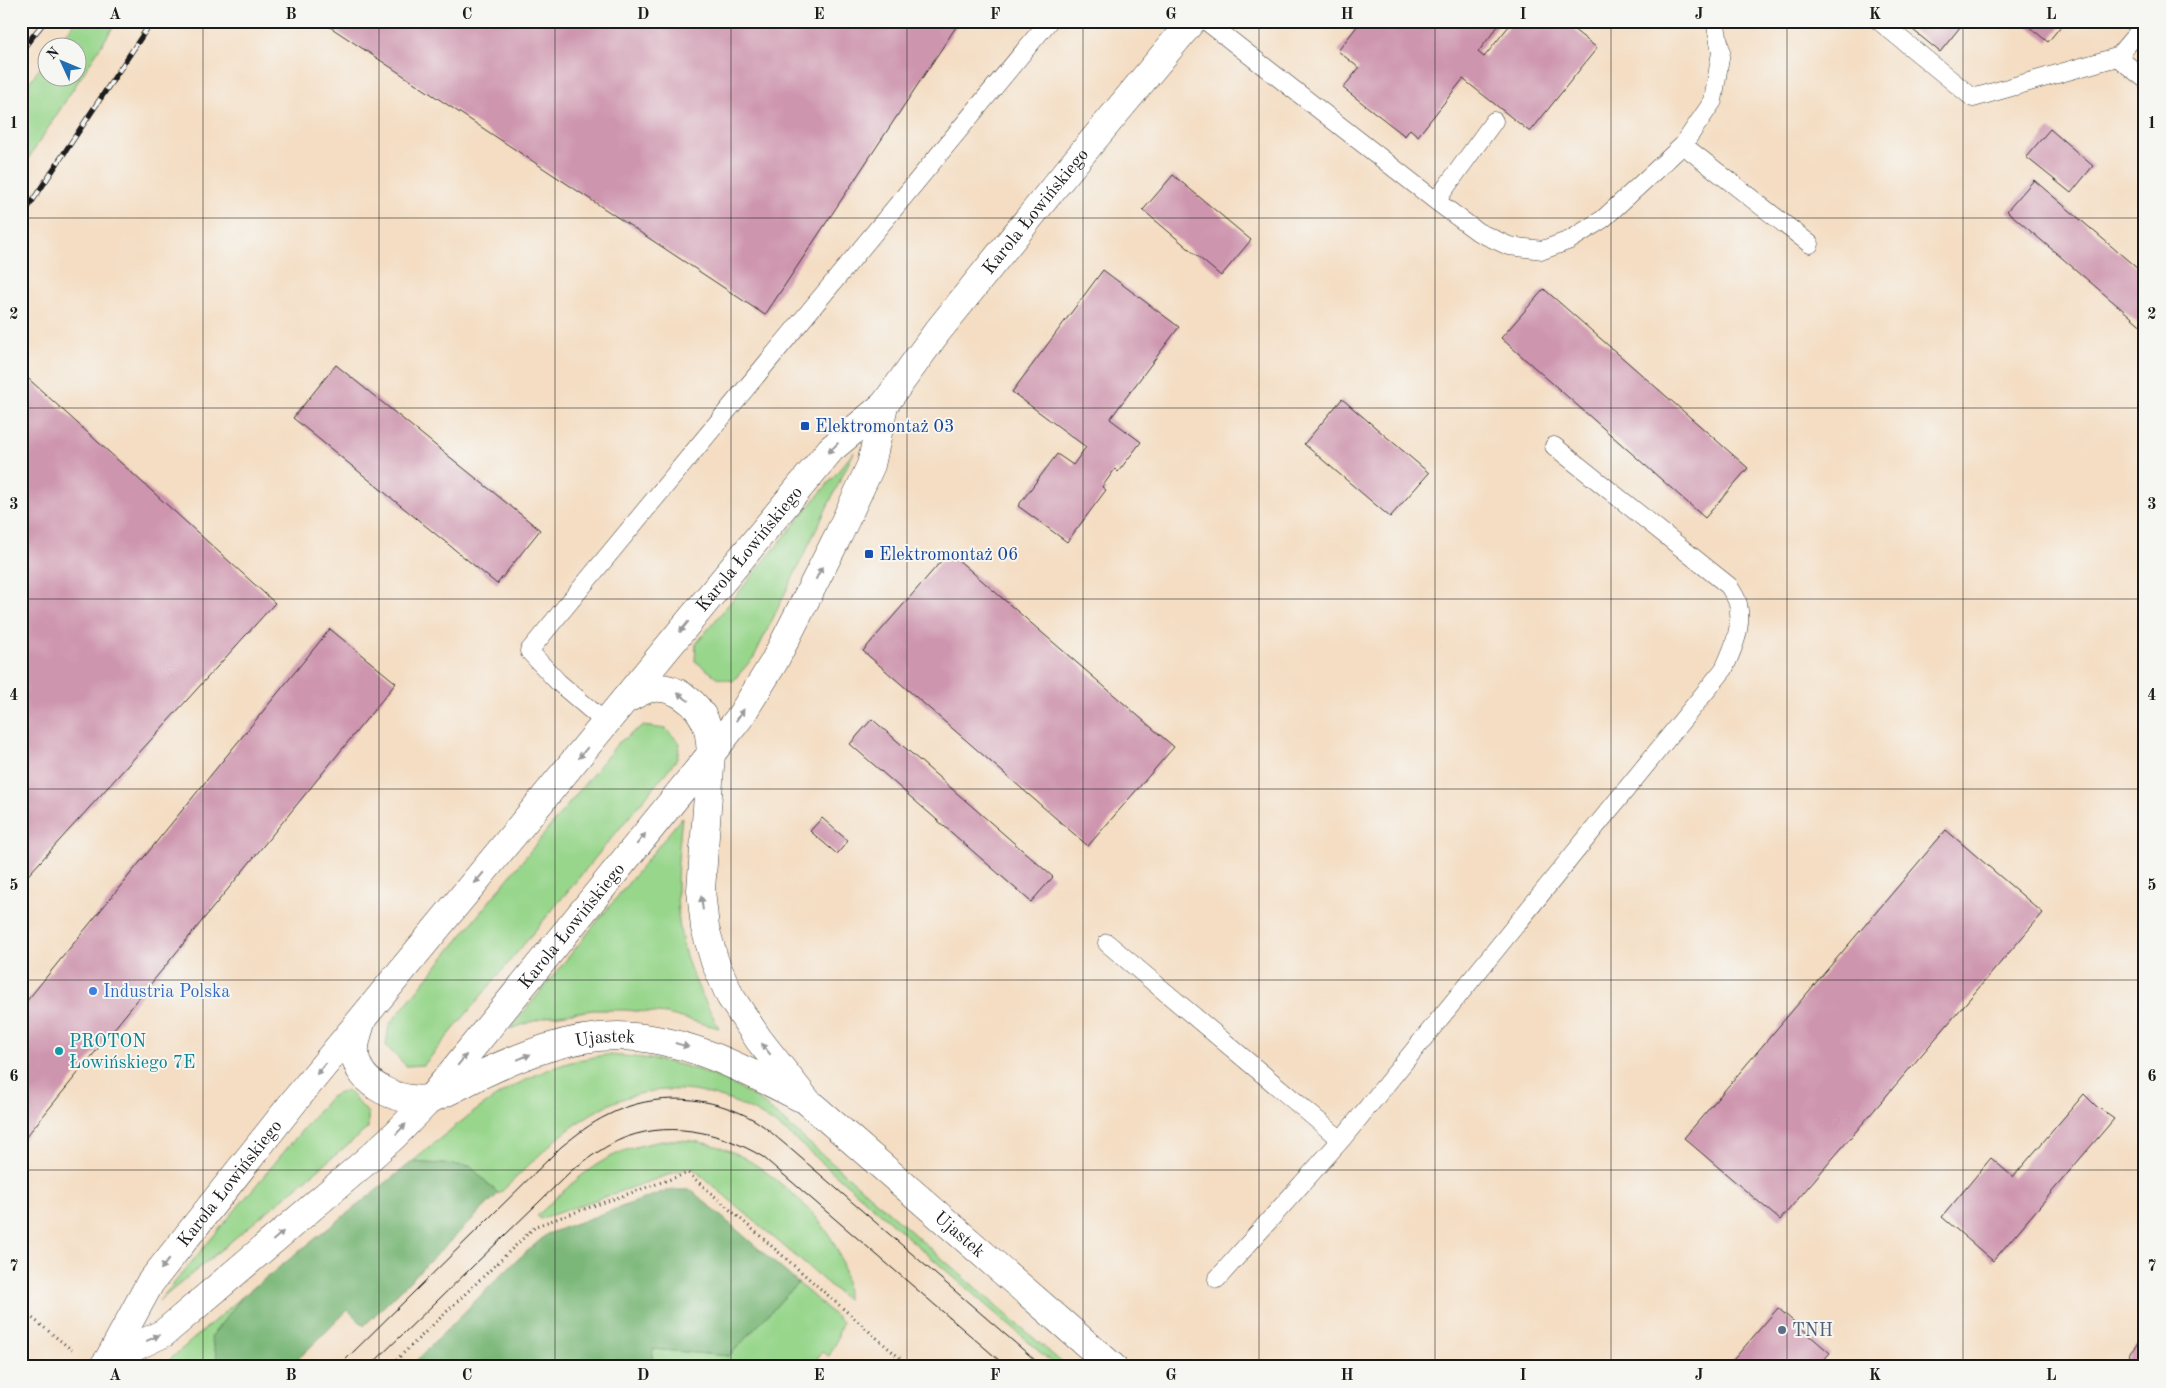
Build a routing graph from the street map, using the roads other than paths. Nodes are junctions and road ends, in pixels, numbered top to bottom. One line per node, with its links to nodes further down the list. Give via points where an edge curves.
1 (1049, 21): 16 (lane, via 528,651)
2 (1192, 21): 13 (street, Karola Łowińskiego, via 937,332)
3 (1206, 21): 11 (lane)
4 (1715, 21): 10 (lane, via 1721,52 1713,101)
5 (1879, 21): 7 (lane, via 1974,98)
6 (2145, 24): 7 (lane)
7 (2117, 57): 8 (lane)
8 (2145, 79)
9 (1494, 121): 11 (lane)
10 (1683, 145): 11 (lane, via 1602,219 1570,240 1543,250 1509,246 1478,232); 12 (lane)
11 (1436, 201)
12 (1810, 244)
13 (884, 405): 15 (street, Karola Łowińskiego, one-way to 15, via 831,449); 17 (street, Karola Łowińskiego, one-way to 13, via 740,717 774,662 834,542 871,465)
14 (1554, 446): 22 (lane, via 1729,586 1738,603 1739,626 1734,647 1724,669)
15 (624, 701): 16 (street, Karola Łowińskiego); 17 (street, Karola Łowińskiego, one-way to 15, via 705,721 681,694 665,688 651,688)
16 (606, 723): 19 (street, Karola Łowińskiego, one-way to 19)
17 (711, 754): 20 (street, Karola Łowińskiego, one-way to 17); 21 (street, Ujastek, one-way to 17, via 759,1040 730,996 705,928 700,890)
18 (1107, 943): 22 (lane)
19 (363, 1018): 20 (street, Karola Łowińskiego, via 355,1054 367,1078 381,1091 395,1096); 24 (street, Karola Łowińskiego, one-way to 24, via 150,1283)
20 (431, 1098): 21 (street, Ujastek, one-way to 21, via 545,1048 581,1039 617,1036 684,1045); 24 (street, Karola Łowińskiego, one-way to 20, via 164,1333 376,1152)
21 (808, 1101): 25 (street, Ujastek)
22 (1341, 1140): 23 (lane)
23 (1217, 1279)
24 (106, 1363)
25 (1113, 1367)

